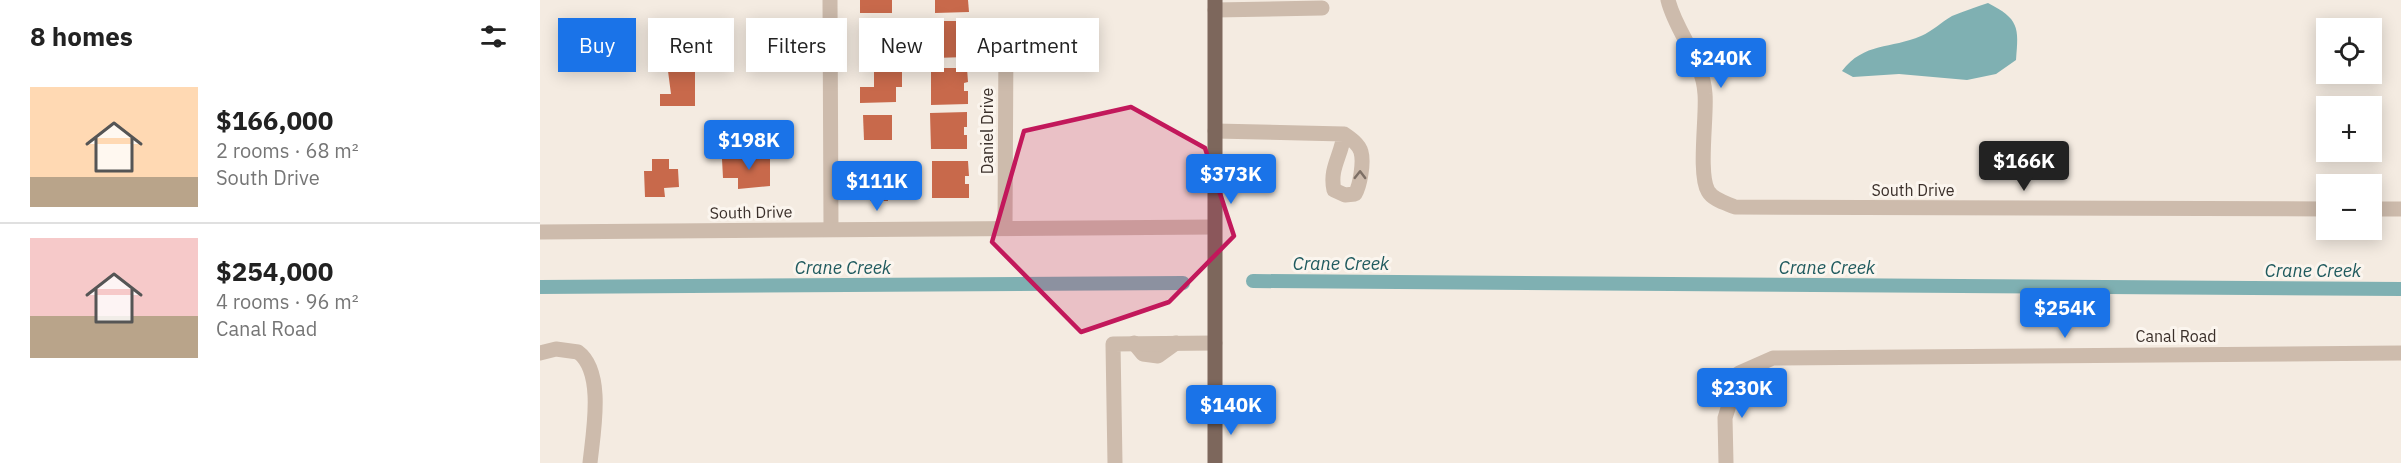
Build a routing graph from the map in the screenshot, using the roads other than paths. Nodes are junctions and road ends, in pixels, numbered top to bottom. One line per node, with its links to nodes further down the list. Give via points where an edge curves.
1 (830, 0): 13 (street)
2 (1668, 0): 8 (street, South Drive, via 1702,73 1707,190 1735,207)
3 (1215, 5): 4 (street); 6 (main road)
4 (1322, 8)
5 (1006, 72): 11 (street, Daniel Drive)
6 (1215, 131): 7 (street); 12 (main road)
7 (1344, 134)
8 (2316, 209)
9 (2382, 209): 10 (street)
10 (2401, 209)
11 (1005, 227): 12 (street, South Drive); 13 (street, South Drive)
12 (1214, 227): 15 (main road)
13 (831, 228): 14 (street, South Drive)
14 (540, 232)
15 (1215, 343): 19 (street, via 1113,344); 20 (main road)
16 (540, 353): 18 (street, via 556,349 578,352 591,368 595,388)
17 (2401, 353): 21 (street, Canal Road, via 1773,358 1739,373 1725,418)
18 (590, 463)
19 (1115, 463)
20 (1215, 463)
21 (1726, 463)

